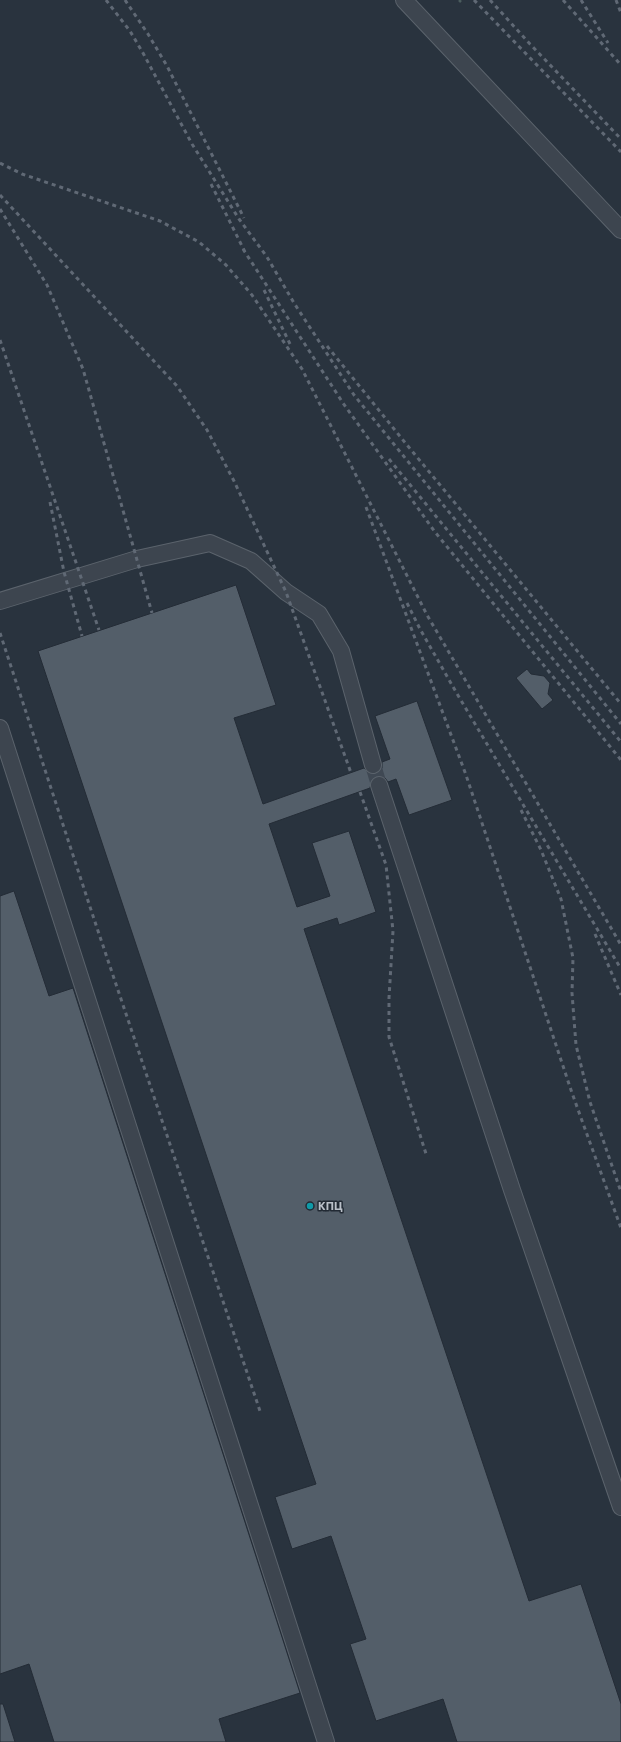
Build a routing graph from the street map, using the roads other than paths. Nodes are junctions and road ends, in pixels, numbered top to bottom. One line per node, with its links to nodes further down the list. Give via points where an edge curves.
1 (404, 0): 2 (lane)
2 (621, 230)
3 (0, 601): 5 (lane, via 137,559 210,543 251,561 286,592 319,614 341,651)
4 (0, 728): 8 (lane)
5 (373, 765)
6 (379, 785): 7 (lane, via 512,1190)
7 (621, 1507)
8 (326, 1742)

